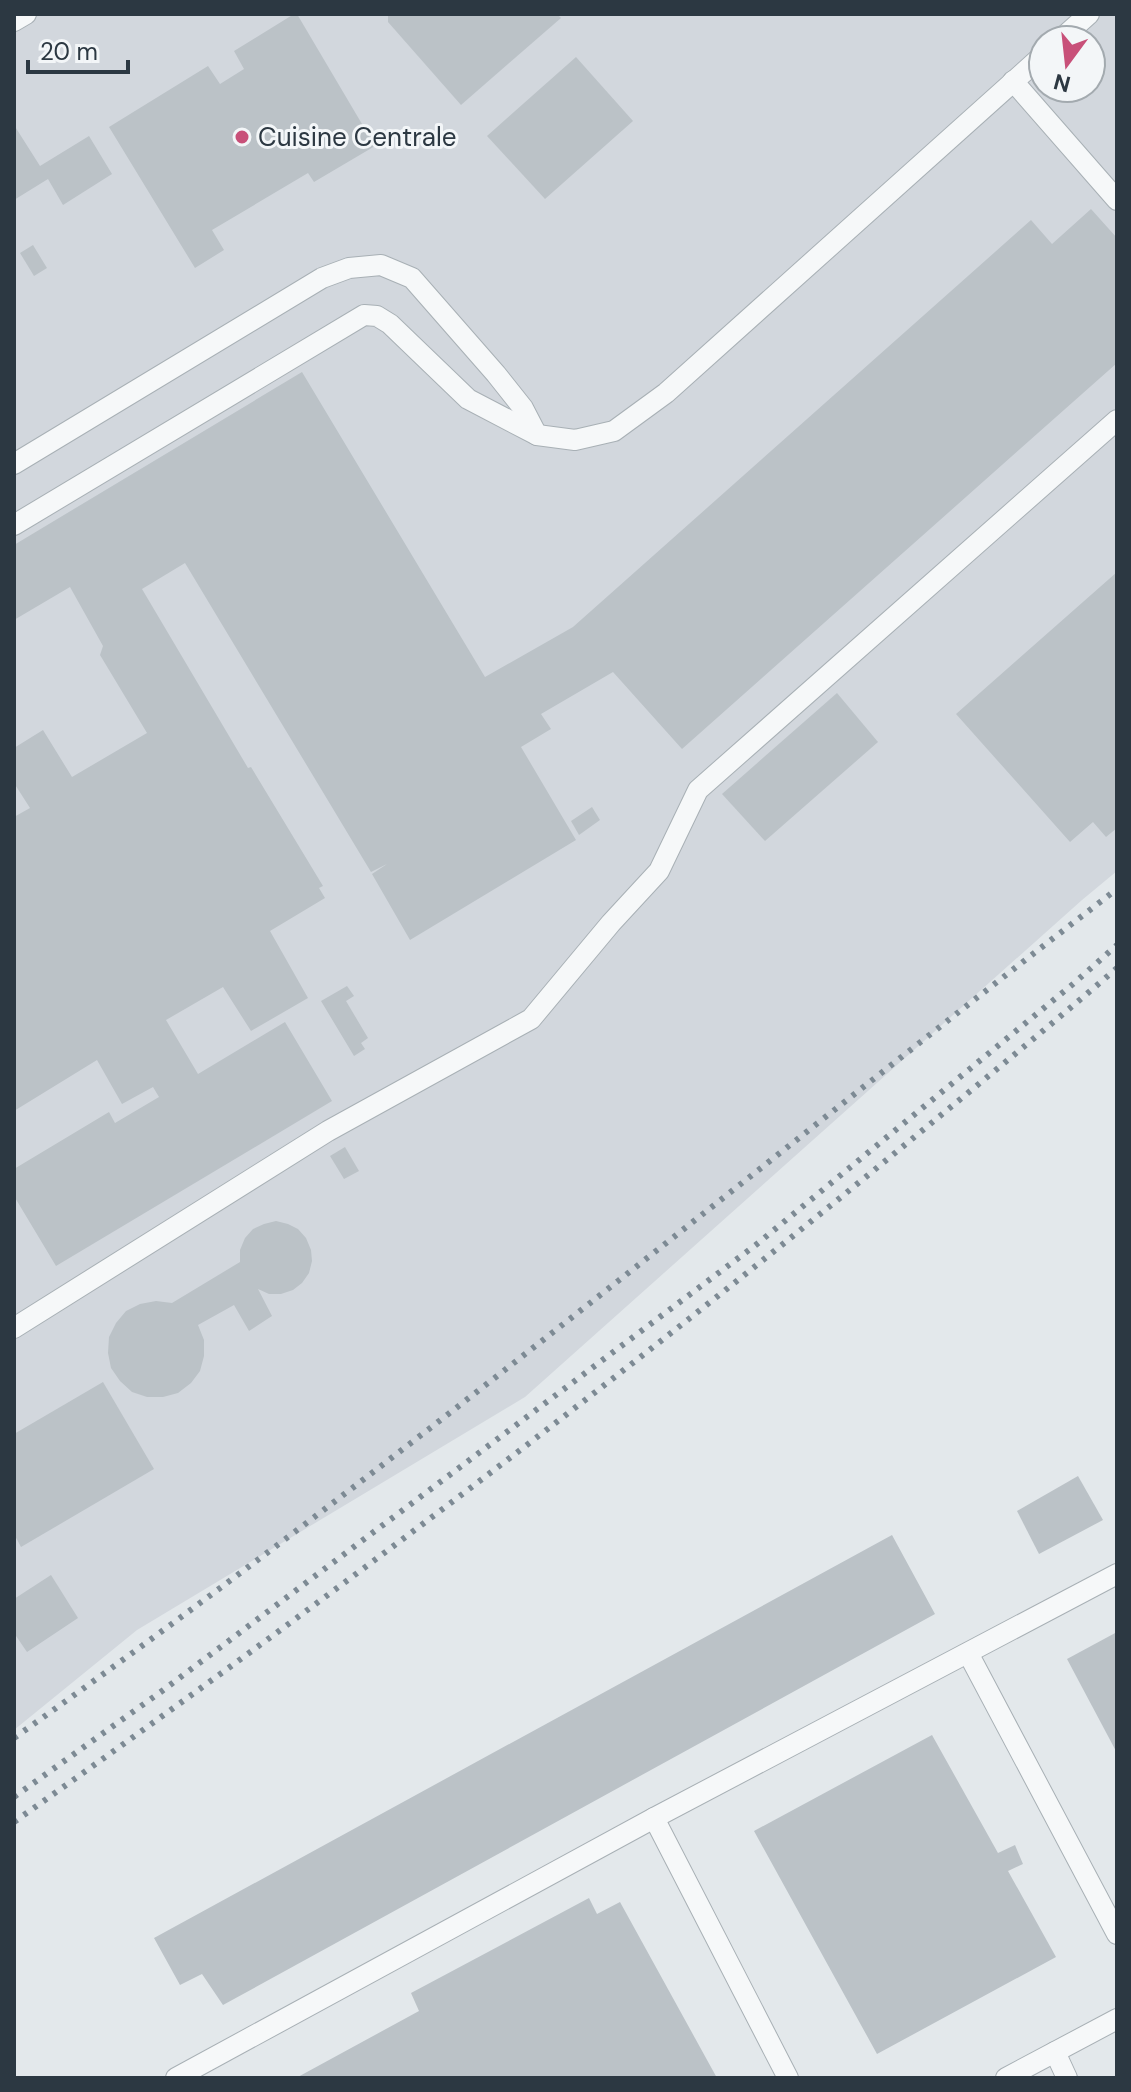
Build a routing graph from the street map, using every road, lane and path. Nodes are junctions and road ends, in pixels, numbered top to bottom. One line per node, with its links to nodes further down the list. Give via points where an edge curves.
1 (26, 14): 2 (lane)
2 (14, 21)
3 (1027, 69): 4 (lane)
4 (1013, 81): 5 (lane); 7 (lane, via 656,400 614,431 575,440)
5 (1117, 200)
6 (1117, 420): 10 (lane, via 698,790 659,871 531,1019 328,1131)
7 (537, 435): 8 (lane, via 523,408 442,310 412,278 381,265 322,278); 9 (lane, via 468,399 390,324 364,315)
8 (14, 464)
9 (14, 525)
10 (14, 1328)
11 (1117, 1574): 12 (lane)
12 (968, 1653): 13 (lane); 14 (lane)
13 (654, 1818): 17 (lane); 18 (lane)
14 (1117, 1934)
15 (1117, 2019): 16 (lane)
16 (1055, 2052): 19 (lane); 20 (lane)
17 (176, 2078)
18 (788, 2078)
19 (1006, 2078)
20 (1067, 2078)

